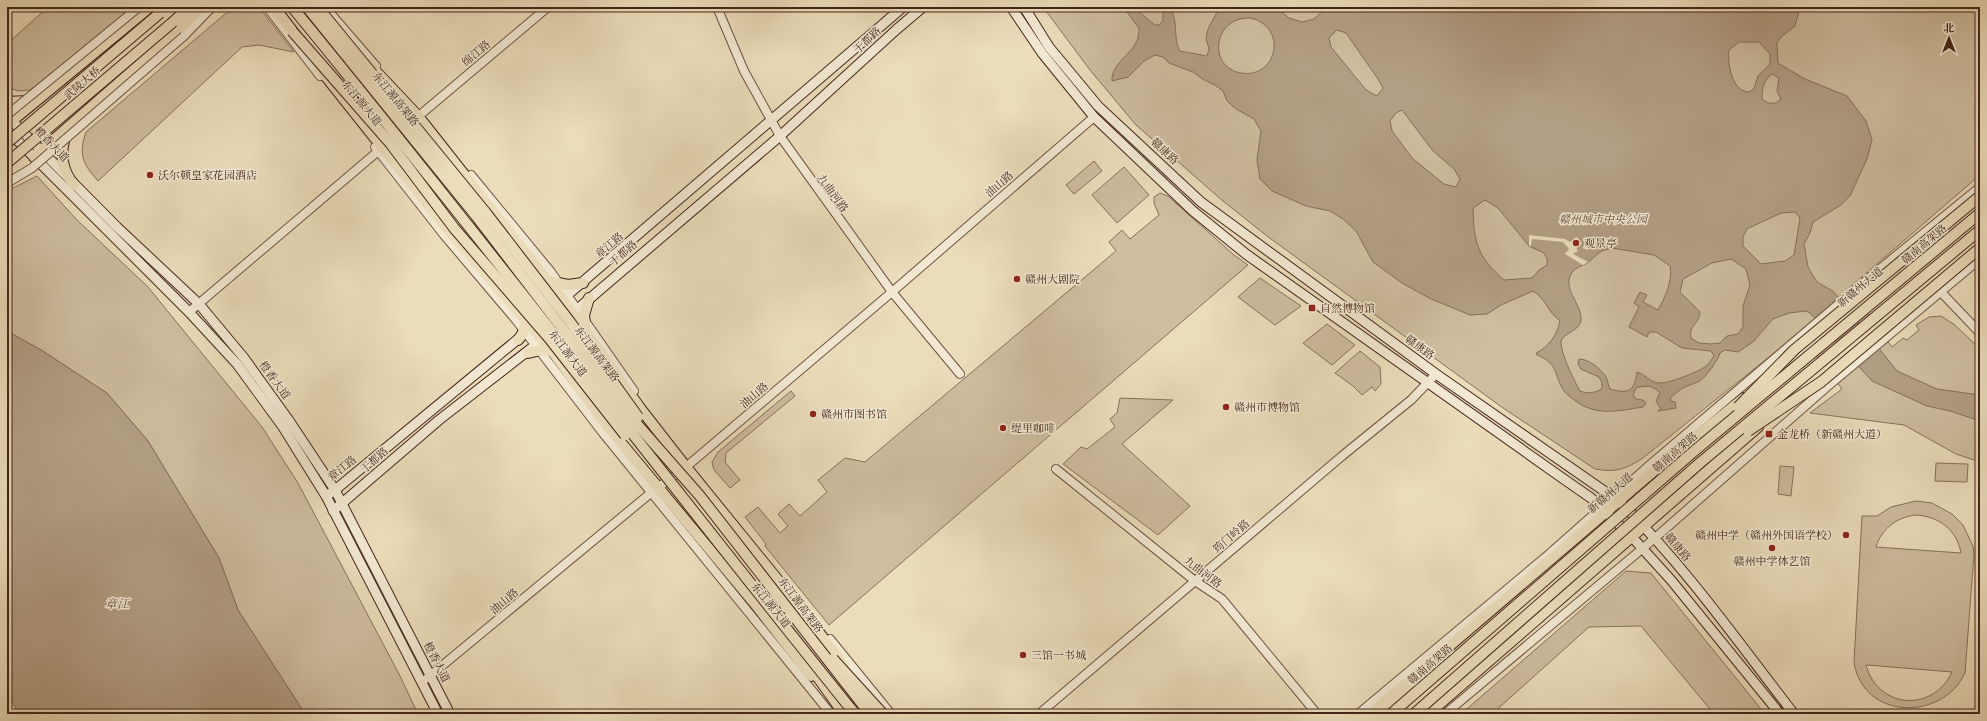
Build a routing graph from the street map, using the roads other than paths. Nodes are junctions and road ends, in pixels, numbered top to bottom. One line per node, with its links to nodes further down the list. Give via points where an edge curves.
1 (139, 7): 23 (street, bridge)
2 (150, 7): 19 (main road)
3 (190, 7): 30 (main road, 武陵大桥, bridge)
4 (201, 7): 24 (main road)
5 (212, 7): 31 (street, bridge, via 184,36 32,168)
6 (267, 7): 28 (street)
7 (274, 7): 18 (main road, 东江源大道)
8 (292, 7): 71 (main road, 东江源高架路, bridge)
9 (306, 7): 68 (main road, 东江源高架路, bridge, via 477,217 628,414)
10 (548, 7): 21 (street, 绵江路)
11 (717, 7): 25 (street, 九曲河路, via 744,71)
12 (903, 7): 25 (main road, 章江路)
13 (923, 7): 26 (main road, 于都路)
14 (1012, 7): 22 (main road, via 1042,53)
15 (1024, 7): 59 (main road, 赣康路, via 1049,47 1098,106 1201,202)
16 (321, 8): 21 (main road, 东江源大道); 68 (main road, bridge, via 491,219)
17 (164, 10): 27 (main road, 武陵大桥, bridge)
18 (292, 31): 28 (main road, 东江源大道); 71 (main road, bridge, via 390,143 454,228 549,338 614,424)
19 (46, 93): 20 (main road, via 30,100); 23 (main road)
20 (7, 102)
21 (419, 115): 28 (street, 绵江路); 41 (main road, 东江源大道)
22 (1094, 117): 43 (street, 油山路); 60 (main road, via 1193,211 1219,232)
23 (8, 121): 29 (main road, 橙香大道)
24 (74, 122): 29 (main road); 32 (main road, via 66,135 62,158 66,172)
25 (771, 122): 26 (street, 九曲河路); 42 (main road, 章江路)
26 (780, 136): 43 (street, 九曲河路); 46 (main road, 于都路)
27 (7, 143)
28 (381, 149): 47 (street, 绵江路); 50 (main road, 东江源大道)
29 (37, 153): 32 (main road, 橙香大道); 49 (main road, 橙香大道)
30 (7, 163)
31 (7, 184)
32 (74, 185): 47 (main road, 橙香大道)
33 (1980, 187): 56 (street, via 1875,273)
34 (1980, 196): 61 (main road, bridge, via 1794,350)
35 (1980, 203): 56 (main road, 新赣州大道, via 1885,282)
36 (1980, 213): 61 (main road, 赣南高架路, bridge)
37 (1980, 230): 62 (main road, bridge)
38 (1980, 241): 74 (main road, via 1817,376)
39 (1980, 248): 62 (main road, bridge, via 1821,382)
40 (1980, 259): 44 (street)
41 (554, 282): 42 (main road); 45 (main road, 东江源大道)
42 (583, 283): 45 (main road, 章江路)
43 (892, 292): 58 (street, 九曲河路); 63 (street, 油山路)
44 (1941, 292): 53 (street); 76 (street, via 1828,386)
45 (565, 298): 48 (main road, 东江源大道); 52 (main road, 章江路)
46 (589, 298): 48 (main road, 于都路); 51 (main road, via 585,309)
47 (199, 304): 49 (street, 绵江路); 65 (main road, 橙香大道, via 244,358)
48 (575, 311): 51 (main road, 东江源大道); 51 (street); 55 (main road, 于都路)
49 (189, 312): 67 (main road, 橙香大道, via 246,377 283,427)
50 (518, 315): 52 (main road, via 524,318); 54 (street)
51 (587, 325): 63 (main road, 东江源大道, via 640,408)
52 (527, 329): 54 (main road); 55 (main road, 东江源大道)
53 (1980, 333)
54 (518, 340): 65 (main road, 章江路)
55 (543, 348): 57 (main road); 66 (main road, 东江源大道)
56 (1794, 350): 69 (main road, 新赣州大道, via 1661,465)
57 (528, 353): 70 (main road, 于都路, via 439,420)
58 (960, 374)
59 (1436, 374): 60 (street, 筠门岭路); 69 (main road, 赣康路)
60 (1428, 384): 73 (main road); 78 (street, 筠门岭路)
61 (1693, 452): 81 (main road, 赣南高架路, bridge)
62 (1701, 462): 82 (main road, bridge)
63 (688, 466): 66 (street, 油山路); 91 (main road, 东江源大道); 92 (street)
64 (1056, 468): 78 (street, 九曲河路)
65 (335, 490): 67 (main road, 章江路); 70 (main road, 橙香大道)
66 (656, 490): 83 (street, 油山路); 87 (street); 88 (main road, 东江源大道)
67 (326, 496): 72 (main road, 橙香大道)
68 (700, 496): 79 (main road, 东江源高架路, bridge)
69 (1616, 500): 73 (main road, 新赣州大道); 74 (main road, 赣康路)
70 (341, 504): 72 (main road, 于都路); 83 (main road, 橙香大道)
71 (691, 507): 80 (main road, 东江源高架路, bridge)
72 (333, 510): 84 (main road, 橙香大道)
73 (1604, 510): 75 (main road); 95 (street); 96 (main road, 新赣州大道)
74 (1644, 526): 75 (main road); 76 (main road, 赣康路)
75 (1632, 537): 77 (main road); 101 (main road)
76 (1655, 538): 77 (street); 104 (main road, 赣康路)
77 (1641, 548): 102 (street); 103 (main road, via 1671,580)
78 (1195, 581): 93 (street, 筠门岭路); 94 (street, 九曲河路, via 1222,599)
79 (775, 590): 90 (main road, 东江源高架路, bridge); 91 (main road, bridge)
80 (762, 596): 88 (main road, bridge); 89 (main road, 东江源高架路, bridge)
81 (1449, 664): 97 (main road, bridge); 98 (main road, 赣南高架路, bridge)
82 (1461, 674): 99 (main road, bridge); 100 (main road, bridge)
83 (431, 676): 84 (street, 油山路); 86 (main road, 橙香大道)
84 (422, 682): 85 (main road, 橙香大道)
85 (438, 714)
86 (450, 714)
87 (831, 714)
88 (843, 714)
89 (855, 714)
90 (870, 714)
91 (882, 714)
92 (891, 714)
93 (1038, 714)
94 (1317, 714)
95 (1358, 714)
96 (1370, 714)
97 (1379, 714)
98 (1391, 714)
99 (1414, 714)
100 (1421, 714)
101 (1428, 714)
102 (1445, 714)
103 (1780, 714)
104 (1794, 714)

